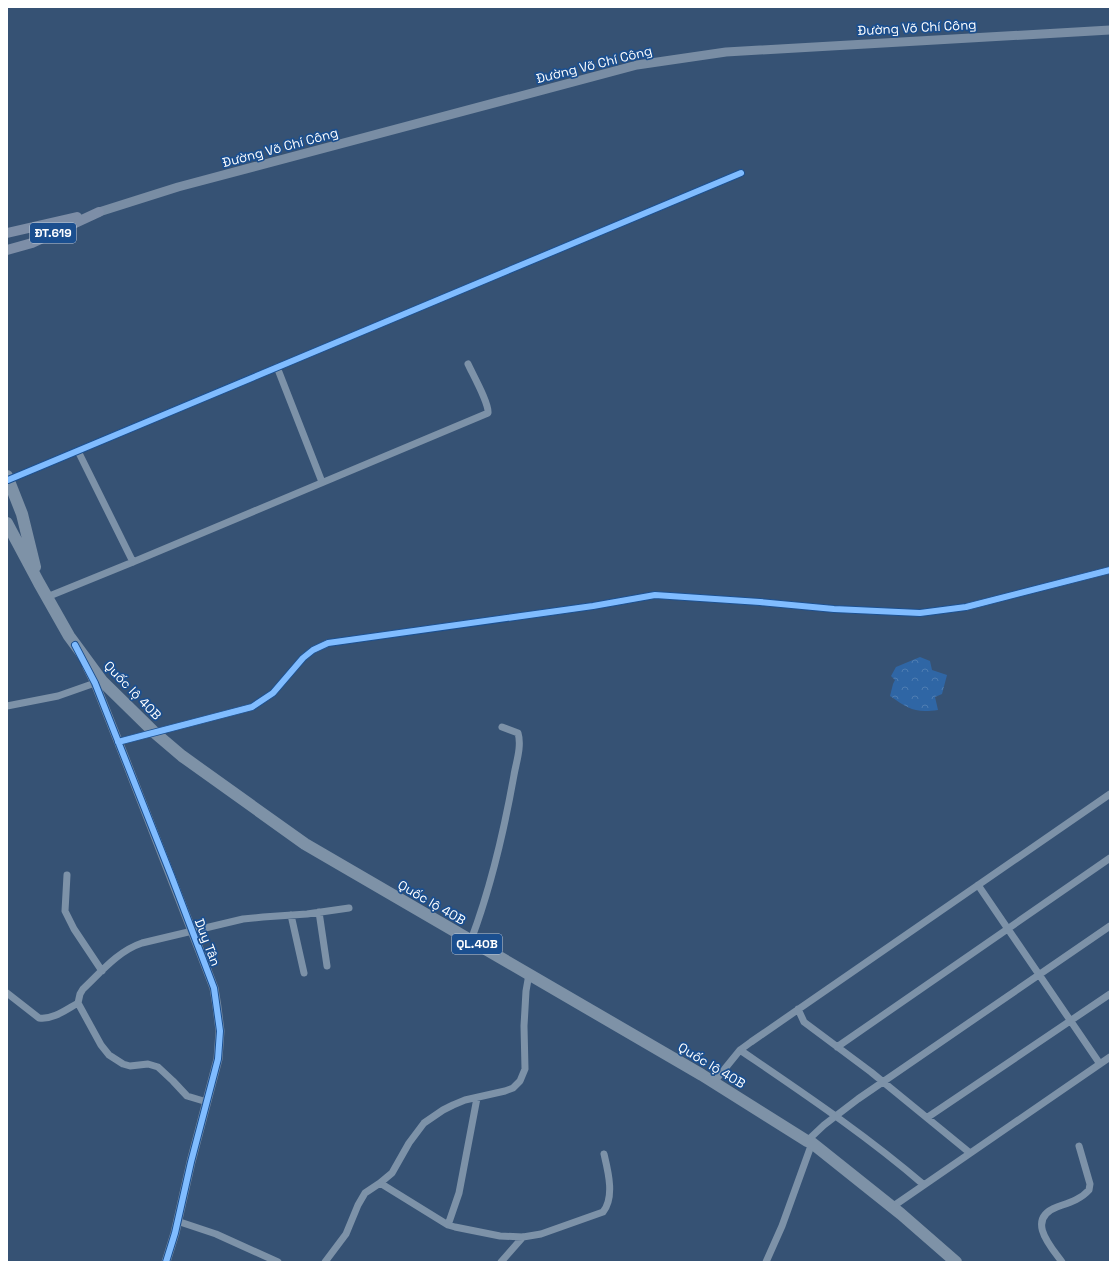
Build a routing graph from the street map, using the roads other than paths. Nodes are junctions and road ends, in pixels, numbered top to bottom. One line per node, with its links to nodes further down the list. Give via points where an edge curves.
1 (1110, 30): 3 (main road, Đường Võ Chí Công / ĐT.619, via 726,52 637,65 178,187)
2 (741, 172): 7 (street)
3 (99, 212): 4 (main road, Đường Võ Chí Công / ĐT.619); 5 (main road, Đường Võ Chí Công / ĐT.619, via 32,243)
4 (7, 233)
5 (7, 250)
6 (468, 364): 10 (street, via 488,413)
7 (277, 368): 8 (street); 10 (street)
8 (78, 451): 9 (street); 12 (street)
9 (8, 478): 14 (highway, Quốc lộ 40B / QL.40B, via 22,514)
10 (322, 482): 12 (street)
11 (7, 523): 14 (highway, Quốc lộ 40B / QL.40B)
12 (133, 562): 15 (street)
13 (1110, 570): 20 (street, via 966,607 920,613 655,595 328,643 303,658 273,693 252,707)
14 (39, 583): 15 (highway, Quốc lộ 40B / QL.40B)
15 (47, 597): 16 (highway, Quốc lộ 40B / QL.40B)
16 (75, 645): 17 (main road, Duy Tân); 20 (highway, Quốc lộ 40B / QL.40B, via 102,681)
17 (95, 683): 18 (street, via 58,696); 21 (main road, Duy Tân)
18 (7, 706)
19 (502, 727): 32 (street, via 518,733 517,758 495,865)
20 (155, 733): 21 (street); 32 (highway, Quốc lộ 40B / QL.40B, via 182,756 305,844)
21 (118, 742): 31 (main road, Duy Tân)
22 (1110, 794): 25 (street)
23 (1110, 858): 30 (street)
24 (67, 875): 34 (street, via 66,910 74,929)
25 (978, 885): 30 (street); 41 (street)
26 (349, 908): 27 (street)
27 (319, 912): 28 (street); 33 (street)
28 (291, 915): 31 (street, via 242,919); 35 (street)
29 (1110, 926): 37 (street)
30 (1008, 929): 37 (street); 43 (street)
31 (192, 932): 34 (street, via 136,945 116,957); 50 (main road, Duy Tân, via 214,988 220,1031 218,1059)
32 (471, 940): 36 (highway, Quốc lộ 40B / QL.40B)
33 (327, 966)
34 (102, 971): 40 (street, via 83,989)
35 (304, 973)
36 (529, 974): 47 (highway, Quốc lộ 40B / QL.40B); 49 (street, via 523,1076 513,1088)
37 (1039, 974): 42 (street); 48 (street)
38 (7, 993): 40 (street, via 39,1018 44,1019)
39 (1110, 994): 42 (street)
40 (78, 1002): 50 (street, via 109,1055 130,1066 148,1064 158,1067 186,1096)
41 (798, 1009): 43 (street, via 804,1022); 44 (street)
42 (1071, 1021): 46 (street); 52 (street)
43 (837, 1047): 48 (street)
44 (740, 1050): 47 (street); 51 (street)
45 (1110, 1057): 46 (street)
46 (1100, 1064): 55 (street)
47 (714, 1082): 53 (highway, Quốc lộ 40B / QL.40B)
48 (883, 1082): 51 (street); 52 (street)
49 (477, 1098): 57 (street, via 453,1105 424,1123 396,1167); 61 (street, via 459,1192)
50 (207, 1102): 60 (main road, Duy Tân)
51 (836, 1116): 53 (street, via 824,1124); 58 (street)
52 (928, 1118): 55 (street)
53 (809, 1142): 59 (highway, Quốc lộ 40B / QL.40B); 67 (street, via 782,1226)
54 (1079, 1146): 69 (street, via 1090,1184 1089,1190 1071,1203 1051,1210 1043,1219 1041,1226 1047,1242)
55 (970, 1153): 58 (street)
56 (604, 1154): 62 (street, via 609,1192 608,1203 603,1212 541,1234)
57 (380, 1183): 61 (street); 65 (street, via 362,1198 346,1234)
58 (924, 1185): 59 (street)
59 (892, 1207): 68 (highway, Quốc lộ 40B / QL.40B)
60 (177, 1221): 63 (main road, Duy Tân); 64 (street, via 222,1237)
61 (448, 1225): 62 (street, via 474,1232)
62 (523, 1237): 66 (street)
63 (166, 1262)
64 (278, 1262)
65 (325, 1262)
66 (501, 1262)
67 (766, 1262)
68 (956, 1262)
69 (1062, 1262)

